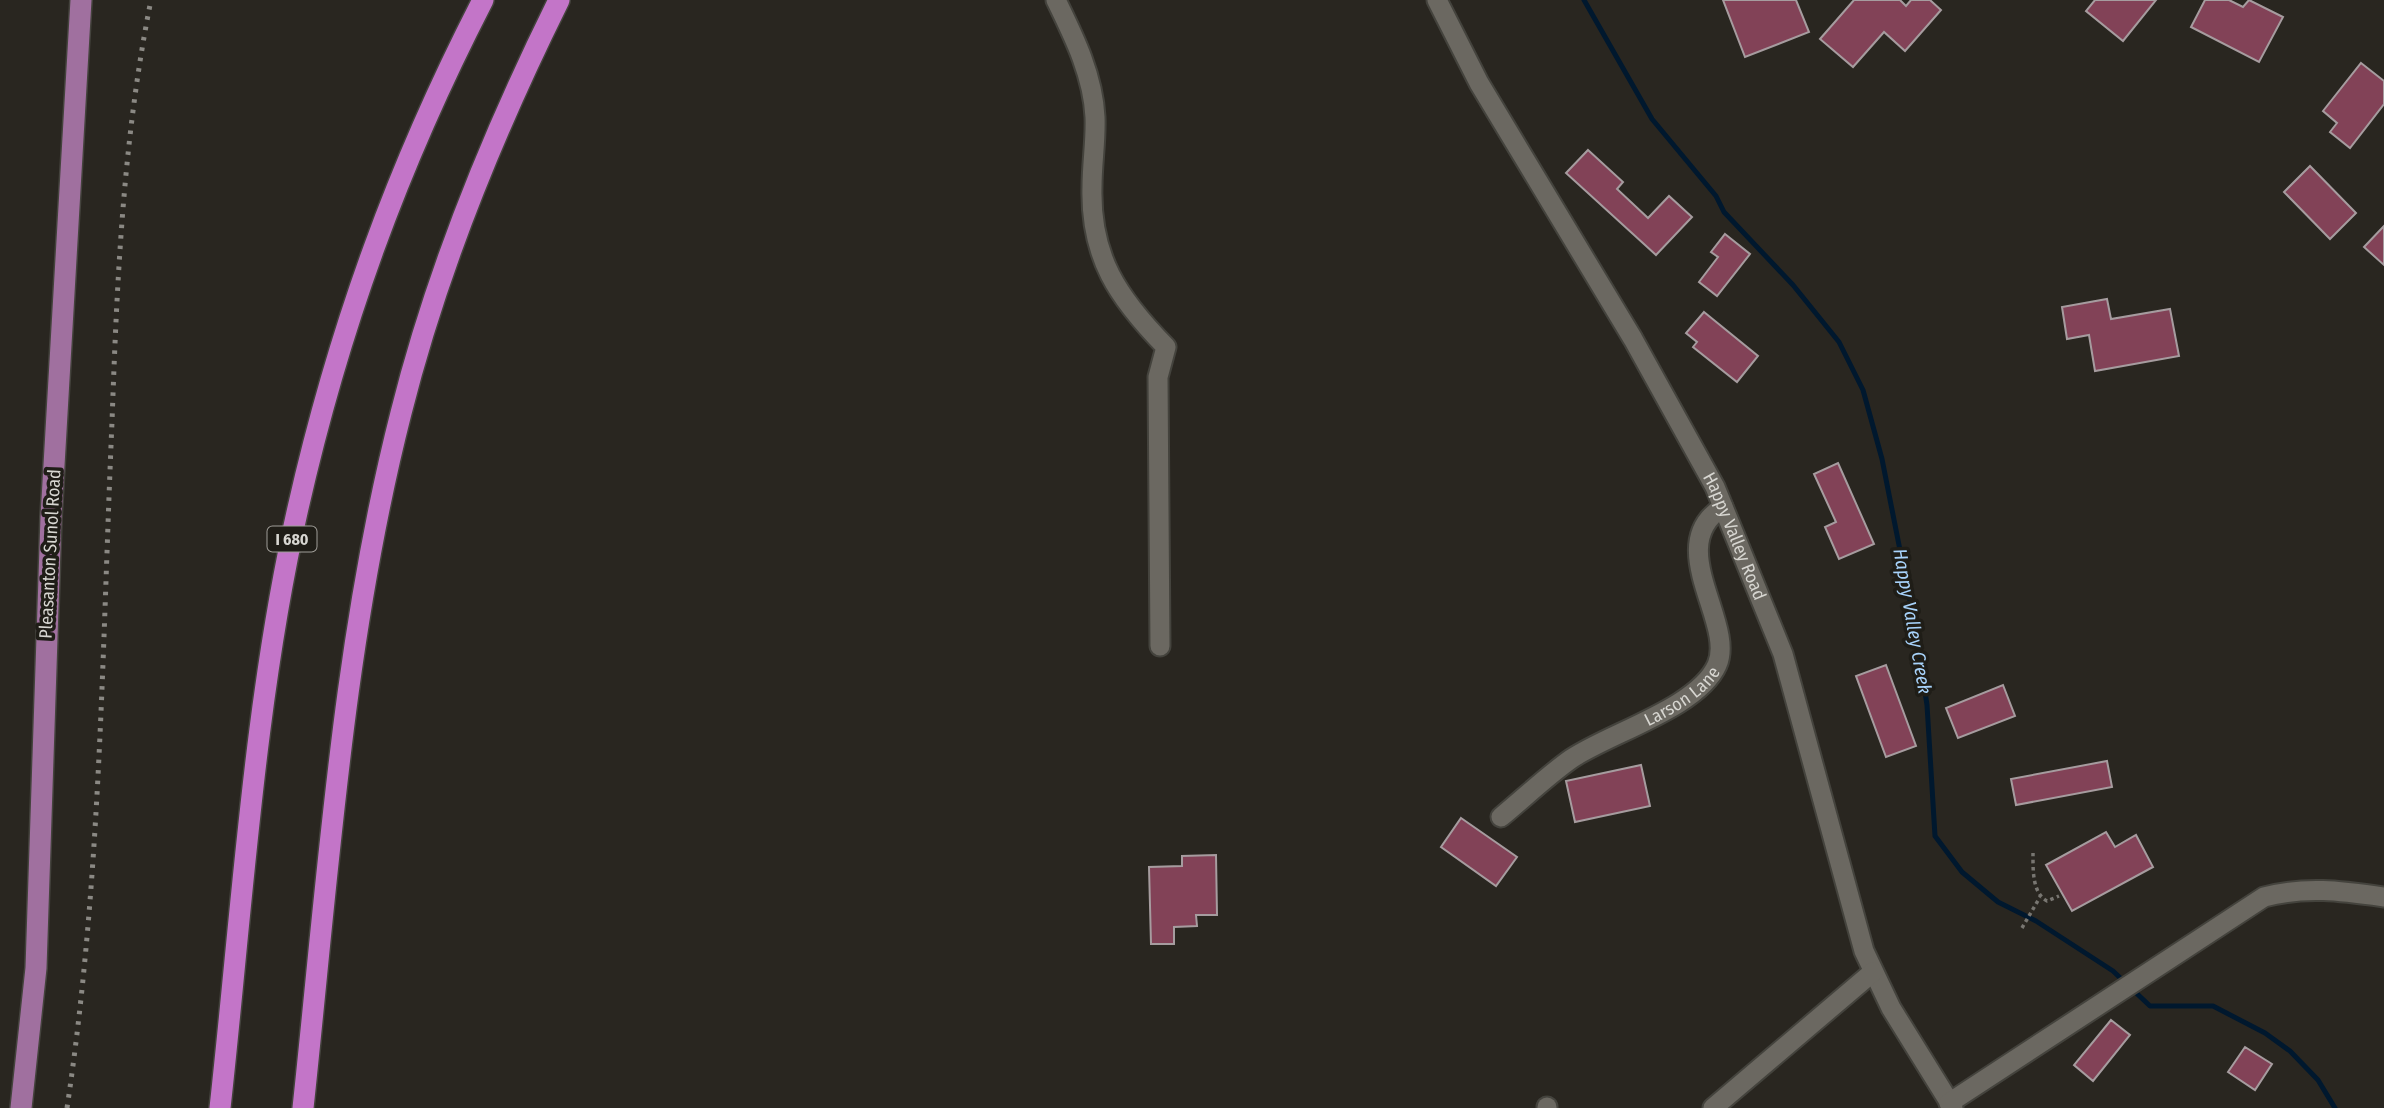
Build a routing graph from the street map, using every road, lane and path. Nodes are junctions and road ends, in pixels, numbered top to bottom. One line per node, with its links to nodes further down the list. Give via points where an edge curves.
1 (80, 0): 16 (main road, Pleasanton Sunol Road, via 51,517 36,968)
2 (482, 0): 17 (highway, I 680, via 405,162 362,274 328,383 297,510 264,708)
3 (559, 0): 18 (highway, via 472,191 433,300 374,527 355,644)
4 (1056, 0): 7 (street, via 1085,61 1095,116 1093,233 1109,275 1133,314 1166,347 1158,377)
5 (1437, 0): 6 (street, Happy Valley Road, via 1479,83 1633,339)
6 (1723, 507): 8 (street, Larson Lane, via 1702,528 1701,570 1719,643 1717,664 1704,683 1679,702 1572,758); 14 (street, Happy Valley Road, via 1783,654 1849,903)
7 (1160, 646)
8 (1501, 817)
9 (2033, 853): 11 (path)
10 (2059, 896): 11 (path, via 2047,901)
11 (2040, 897): 13 (path)
12 (2384, 897): 15 (street, via 2322,888 2264,897)
13 (2022, 928)
14 (1873, 972): 15 (street, Happy Valley Road, via 1928,1073); 19 (street)
15 (1951, 1105)
16 (21, 1108)
17 (220, 1108)
18 (303, 1108)
19 (1713, 1108)

